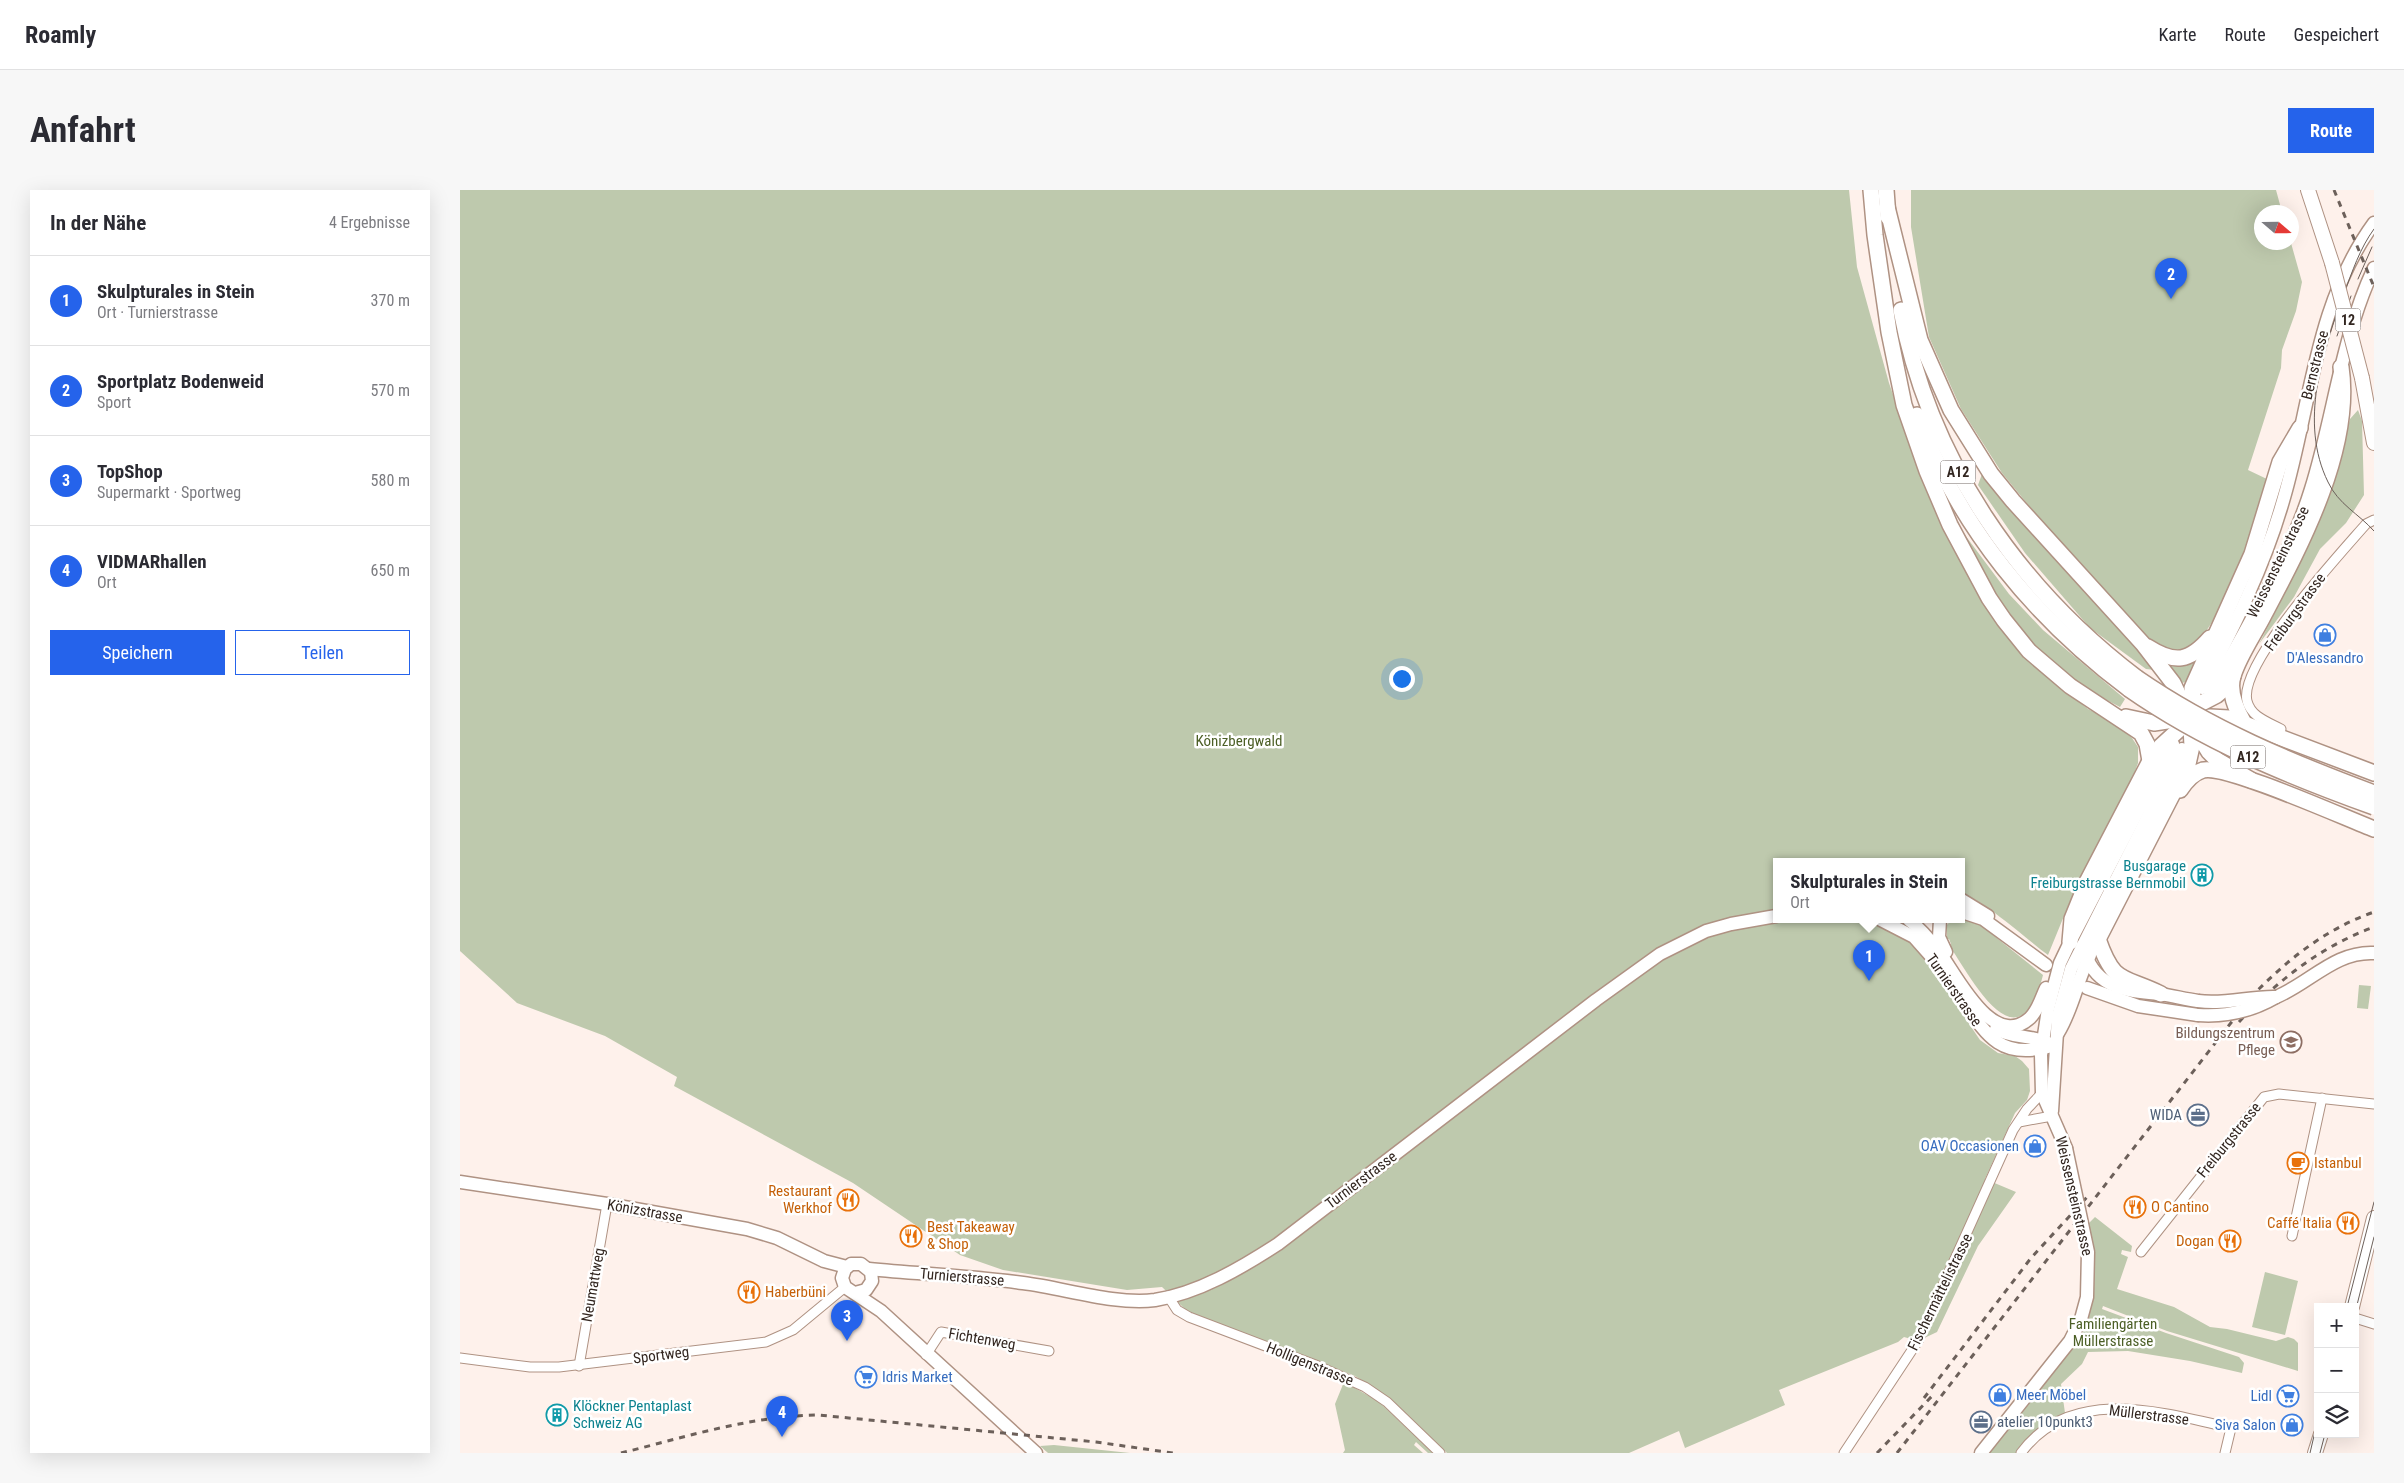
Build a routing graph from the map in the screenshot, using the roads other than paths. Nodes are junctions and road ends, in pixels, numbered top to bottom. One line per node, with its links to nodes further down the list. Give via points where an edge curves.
1 (1872, 190): 8 (highway, A12)
2 (1886, 190): 4 (highway, A12)
3 (2308, 190): 11 (main road, 12, bridge, via 2332,263 2362,378)
4 (1887, 207): 14 (highway, via 1920,340 1951,410 1976,452 2008,494); 16 (highway, A12, via 1893,262 1908,341 1933,417 1957,469 1987,521 2036,586)
5 (2374, 223): 10 (main road, Bernstrasse, via 2356,249 2336,290 2318,347)
6 (2374, 258): 9 (main road, Bernstrasse, via 2354,305)
7 (2374, 268): 9 (main road, Bernstrasse)
8 (1883, 291): 16 (highway, A12, via 1910,396 1930,447 1959,503 1992,554 2033,603 2086,655); 18 (highway, via 1904,405 1934,487 1975,572 2004,620 2029,651 2062,681)
9 (2341, 366): 10 (main road, Weissensteinstrasse, via 2327,437 2300,520 2207,691 2266,552 2284,500); 15 (highway, via 2344,382 2339,431 2322,492 2294,556)
10 (2300, 428): 13 (highway, via 2280,462 2252,554)
11 (2374, 443)
12 (2372, 520): 20 (street, Freiburgstrasse, via 2312,584 2273,637 2249,684 2247,700 2251,710)
13 (2220, 628): 14 (highway, via 2198,651 2182,658 2165,657); 17 (highway, via 2194,679)
14 (2143, 644): 17 (highway, via 2173,683)
15 (2233, 676): 17 (highway, via 2218,695); 19 (highway, via 2233,699)
16 (2133, 684): 25 (highway, A12, bridge, via 2244,740); 27 (highway, A12, bridge, via 2166,714 2230,749)
17 (2191, 715): 18 (highway, via 2154,723); 19 (highway, via 2223,717); 22 (highway); 24 (highway, via 2209,752); 26 (highway, via 2191,753)
18 (2117, 716): 22 (highway, via 2144,736)
19 (2244, 723): 23 (highway)
20 (2281, 729)
21 (2177, 747): 37 (main road, Weissensteinstrasse)
22 (2150, 761): 37 (highway, via 2087,882 2072,919)
23 (2374, 773)
24 (2251, 780): 26 (highway, via 2218,770 2203,770 2191,777); 28 (highway)
25 (2374, 793)
26 (2166, 806): 37 (highway)
27 (2374, 807)
28 (2374, 830)
29 (1965, 902): 36 (main road, via 1986,914)
30 (1965, 913): 36 (main road, via 1983,918)
31 (1773, 917): 60 (main road, Turnierstrasse, via 1706,932 1660,954 1278,1244 1223,1276)
32 (1894, 923): 35 (main road, Turnierstrasse)
33 (1927, 923): 35 (main road, Turnierstrasse)
34 (1939, 923): 41 (main road, Turnierstrasse, via 1939,937 1954,964)
35 (1912, 927): 41 (main road, Turnierstrasse); 47 (main road, Turnierstrasse, via 1989,1037 2005,1046 2026,1050)
36 (2006, 934): 40 (main road)
37 (2086, 946): 39 (main road, Weissensteinstrasse); 43 (highway, via 2118,976); 43 (main road, via 2099,977 2105,982 2144,994); 46 (main road, Weissensteinstrasse, via 2066,1021)
38 (2374, 953): 44 (main road, via 2357,954 2332,963)
39 (2060, 963): 45 (main road, Turnierstrasse, via 2037,1010 2025,1022 2016,1026 2002,1024); 47 (main road, Weissensteinstrasse)
40 (2046, 965)
41 (1958, 979): 45 (main road, Turnierstrasse)
42 (2087, 988): 44 (main road, bridge, via 2138,1006 2198,1015 2219,1015 2258,1007)
43 (2160, 994): 44 (main road, bridge, via 2222,1002)
44 (2276, 996)
45 (1979, 1010): 47 (main road, Turnierstrasse, via 1989,1024 2002,1032)
46 (2056, 1041): 47 (main road, Turnierstrasse); 51 (main road, Weissensteinstrasse)
47 (2042, 1045): 48 (main road, Weissensteinstrasse)
48 (2042, 1093): 51 (main road, Weissensteinstrasse); 52 (street, Fischermättelistrasse)
49 (2322, 1098): 50 (street, Freiburgstrasse); 56 (street); 57 (street, Freiburgstrasse, via 2279,1094 2268,1095 2261,1100)
50 (2374, 1104)
51 (2052, 1116): 52 (street); 72 (main road, Weissensteinstrasse, bridge, via 2066,1148 2088,1252 2087,1297 2070,1341)
52 (2019, 1122): 71 (street, Fischermättelistrasse, via 1918,1341)
53 (460, 1182): 54 (main road, Könizstrasse)
54 (607, 1204): 59 (main road, Könizstrasse, via 756,1231 824,1261); 68 (street, Neumattweg)
55 (2374, 1218): 61 (main road)
56 (2292, 1236)
57 (2141, 1252)
58 (870, 1279): 59 (main road, via 863,1292); 59 (main road, Könizstrasse, via 861,1264); 60 (main road, Turnierstrasse, via 899,1272 1024,1283 1129,1300 1154,1300); 62 (main road, Könizstrasse)
59 (848, 1281): 62 (main road, Könizstrasse); 68 (street, Sportweg, via 793,1330 766,1342)
60 (1168, 1296): 70 (street, Holligenstrasse, via 1176,1310 1188,1317 1365,1387 1387,1402)
61 (2353, 1303)
62 (881, 1311): 66 (main road, Könizstrasse)
63 (2359, 1319): 64 (street)
64 (2374, 1324)
65 (1049, 1351): 66 (street, Fichtenweg, via 942,1332)
66 (926, 1355): 69 (main road, Könizstrasse)
67 (460, 1358): 68 (street, Sportweg, via 530,1367)
68 (579, 1366)
69 (1036, 1453)
70 (1440, 1453)
71 (1844, 1453)
72 (1981, 1453)
73 (2021, 1453): 74 (street, Müllerstrasse, via 2054,1423 2079,1412 2097,1409 2160,1414 2231,1428)
74 (2225, 1453)

